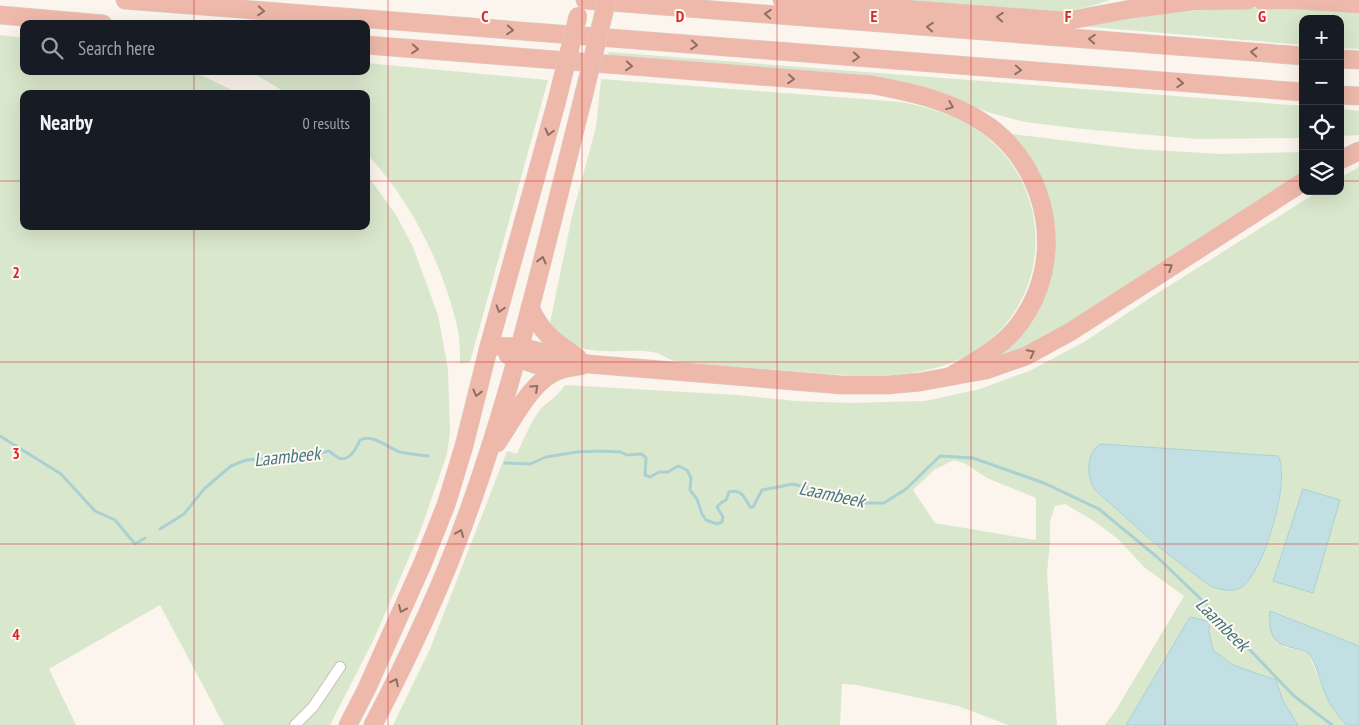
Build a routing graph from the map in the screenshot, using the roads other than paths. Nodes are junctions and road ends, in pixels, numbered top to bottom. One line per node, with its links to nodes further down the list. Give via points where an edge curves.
1 (125, 0): 16 (highway, one-way to 16)
2 (607, 0): 22 (highway, one-way to 2, bridge)
3 (782, 0): 10 (highway, one-way to 3)
4 (1124, 0): 10 (highway)
5 (1248, 0): 10 (highway, via 1184,2 1066,21)
6 (1261, 0): 7 (highway)
7 (1359, 4)
8 (582, 5): 13 (highway, one-way to 8); 23 (highway, one-way to 23, bridge)
9 (0, 15): 11 (highway)
10 (1034, 19)
11 (58, 20)
12 (370, 45): 27 (highway, one-way to 27, via 873,86 919,94 956,107 1006,140 1022,158 1040,197 1047,224 1047,250 1036,294 1020,324 1000,344)
13 (1299, 56)
14 (1344, 59): 15 (highway)
15 (1359, 60)
16 (1299, 92)
17 (1344, 95): 18 (highway)
18 (1359, 96)
19 (1359, 151): 20 (highway)
20 (1344, 158)
21 (1299, 185): 27 (highway, one-way to 21, via 994,367 1026,356 1056,340)
22 (530, 308): 24 (highway); 25 (highway, via 540,326 555,342)
23 (490, 346): 24 (highway); 31 (highway, one-way to 31, via 446,505)
24 (519, 353): 25 (highway); 26 (highway); 28 (highway)
25 (588, 364): 26 (highway); 27 (highway, via 842,384 896,384)
26 (559, 370): 28 (highway, one-way to 26, via 534,389)
27 (951, 376)
28 (487, 458): 32 (highway, one-way to 28, via 416,640 466,520)
29 (340, 667): 30 (street, via 313,707)
30 (295, 725)
31 (348, 725)
32 (373, 725)

